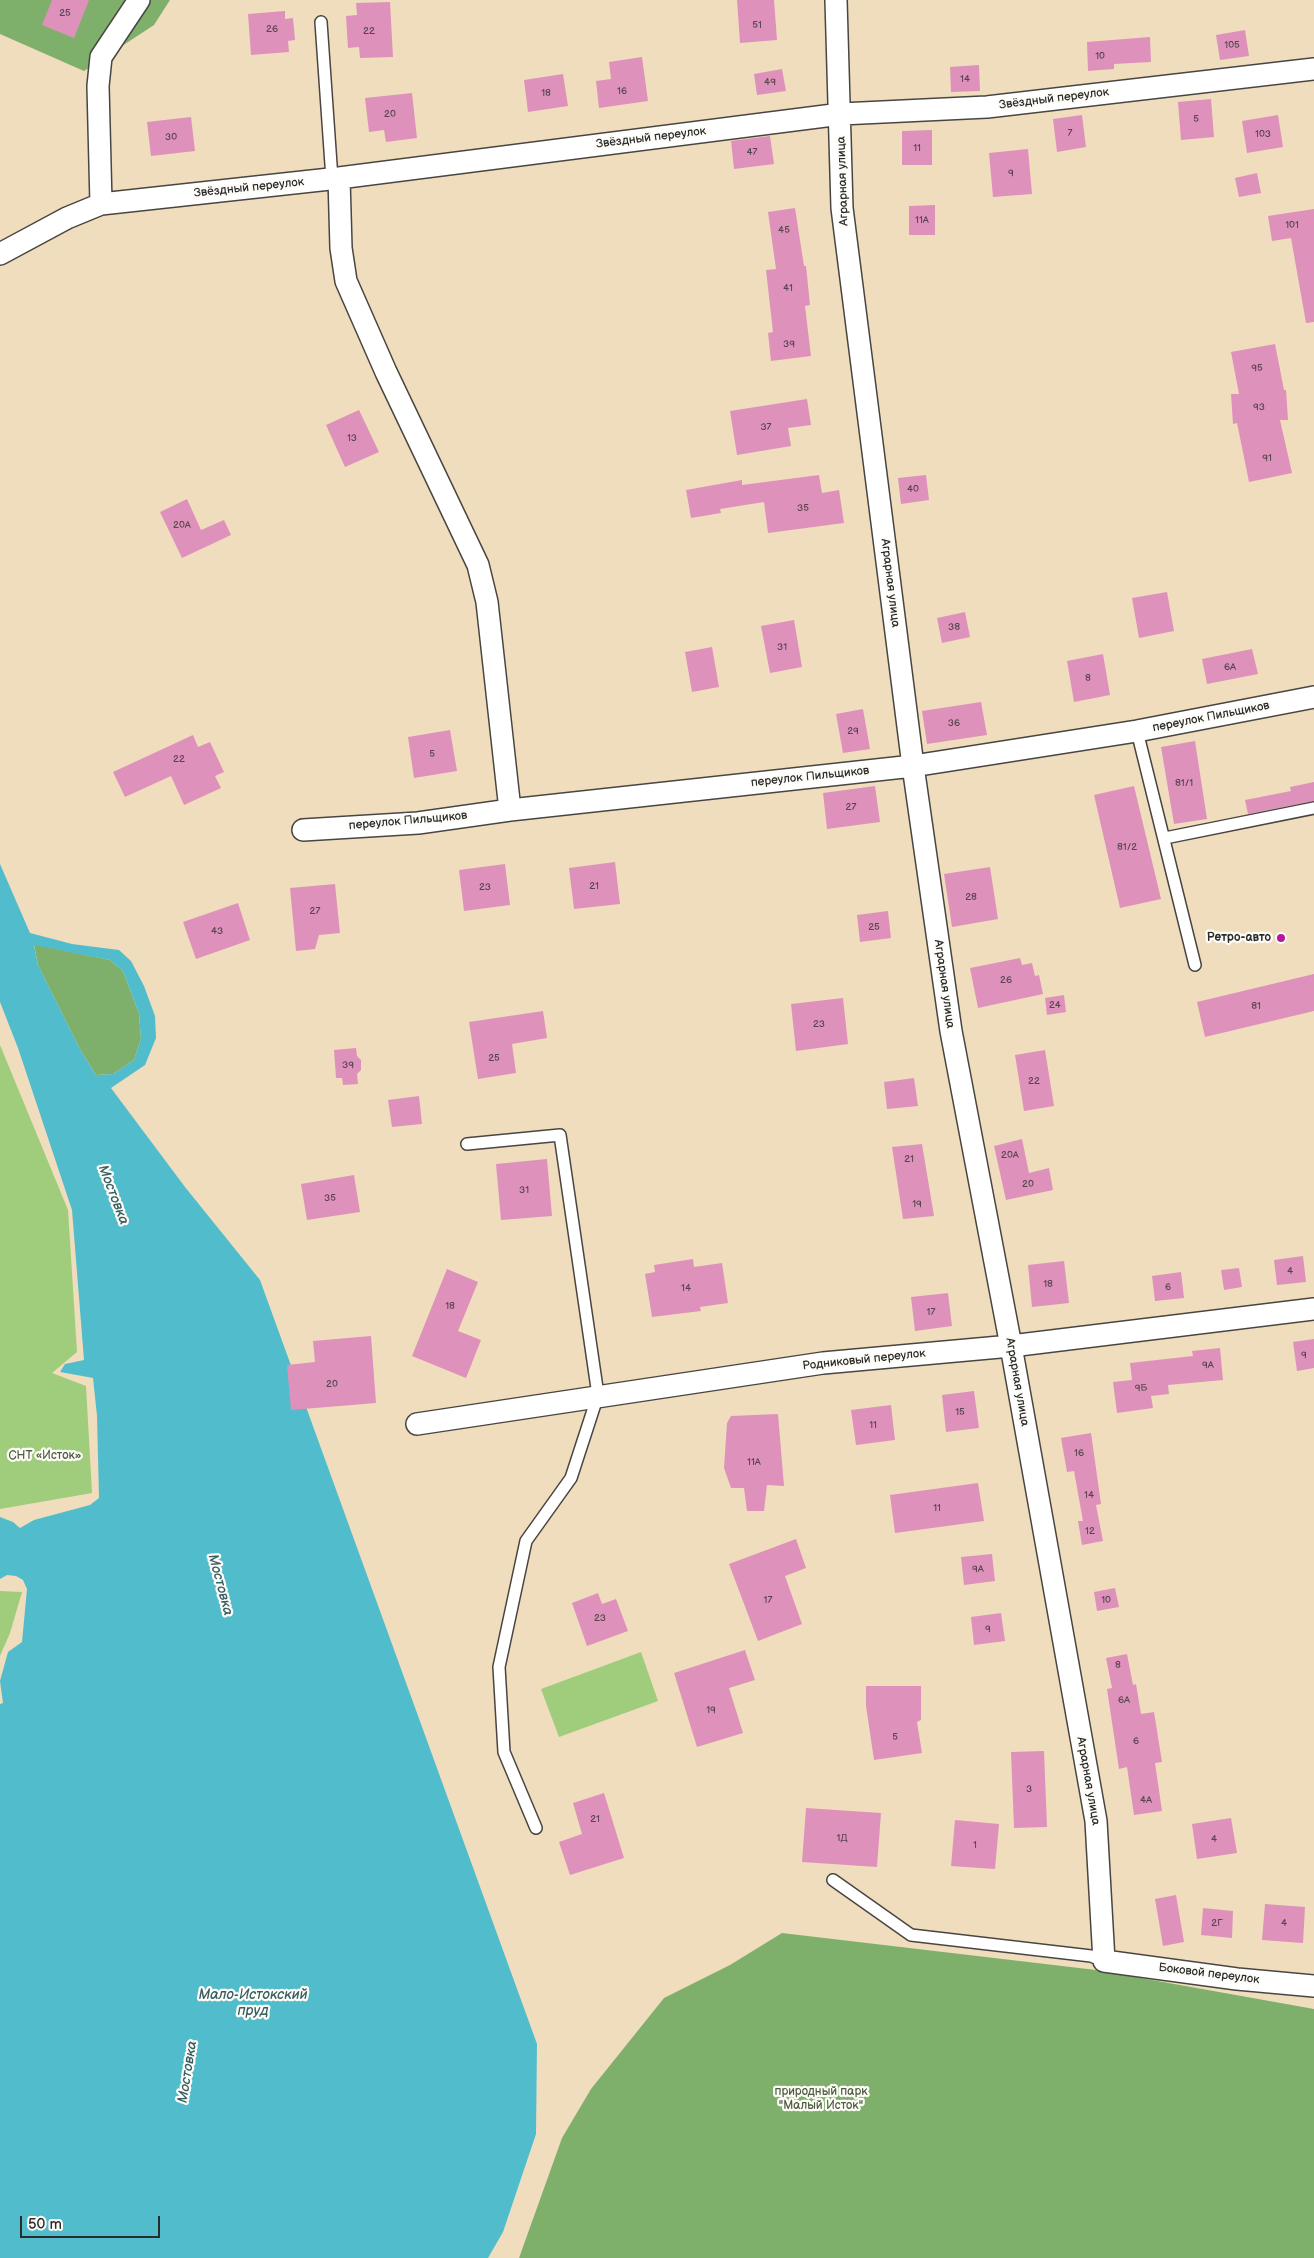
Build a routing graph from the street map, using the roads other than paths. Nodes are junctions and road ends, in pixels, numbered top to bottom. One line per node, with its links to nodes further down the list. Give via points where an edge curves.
1 (139, 0): 7 (street, via 101,57 98,86)
2 (836, 0): 5 (street, Аграрная улица)
3 (321, 22): 6 (lane)
4 (1314, 69): 5 (street, Звёздный переулок, via 987,107)
5 (841, 114): 6 (street, Звёздный переулок); 11 (street, Аграрная улица, via 842,208)
6 (335, 179): 7 (street, Звёздный переулок); 13 (street, via 346,281 478,565 487,602)
7 (101, 204): 8 (street, Звёздный переулок, via 67,218)
8 (0, 254)
9 (1314, 697): 10 (street, переулок Пильщиков)
10 (1137, 731): 11 (street, переулок Пильщиков); 15 (lane)
11 (913, 766): 13 (street, переулок Пильщиков); 19 (street, Аграрная улица, via 950,1031)
12 (1314, 808): 15 (lane)
13 (510, 810): 14 (street, переулок Пильщиков, via 418,823)
14 (303, 830)
15 (1165, 838): 16 (lane)
16 (1195, 965)
17 (468, 1144): 20 (lane, via 560,1135)
18 (1314, 1309): 19 (street, Родниковый переулок)
19 (1011, 1346): 20 (street, Родниковый переулок, via 823,1363); 24 (street, Аграрная улица, via 1096,1821)
20 (598, 1395): 21 (street, Родниковый переулок); 22 (lane, via 571,1478 526,1541 499,1667 504,1752)
21 (416, 1424)
22 (536, 1828)
23 (833, 1880): 24 (lane, via 912,1935 1091,1956)
24 (1104, 1961): 25 (street, Боковой переулок)
25 (1314, 1986)

